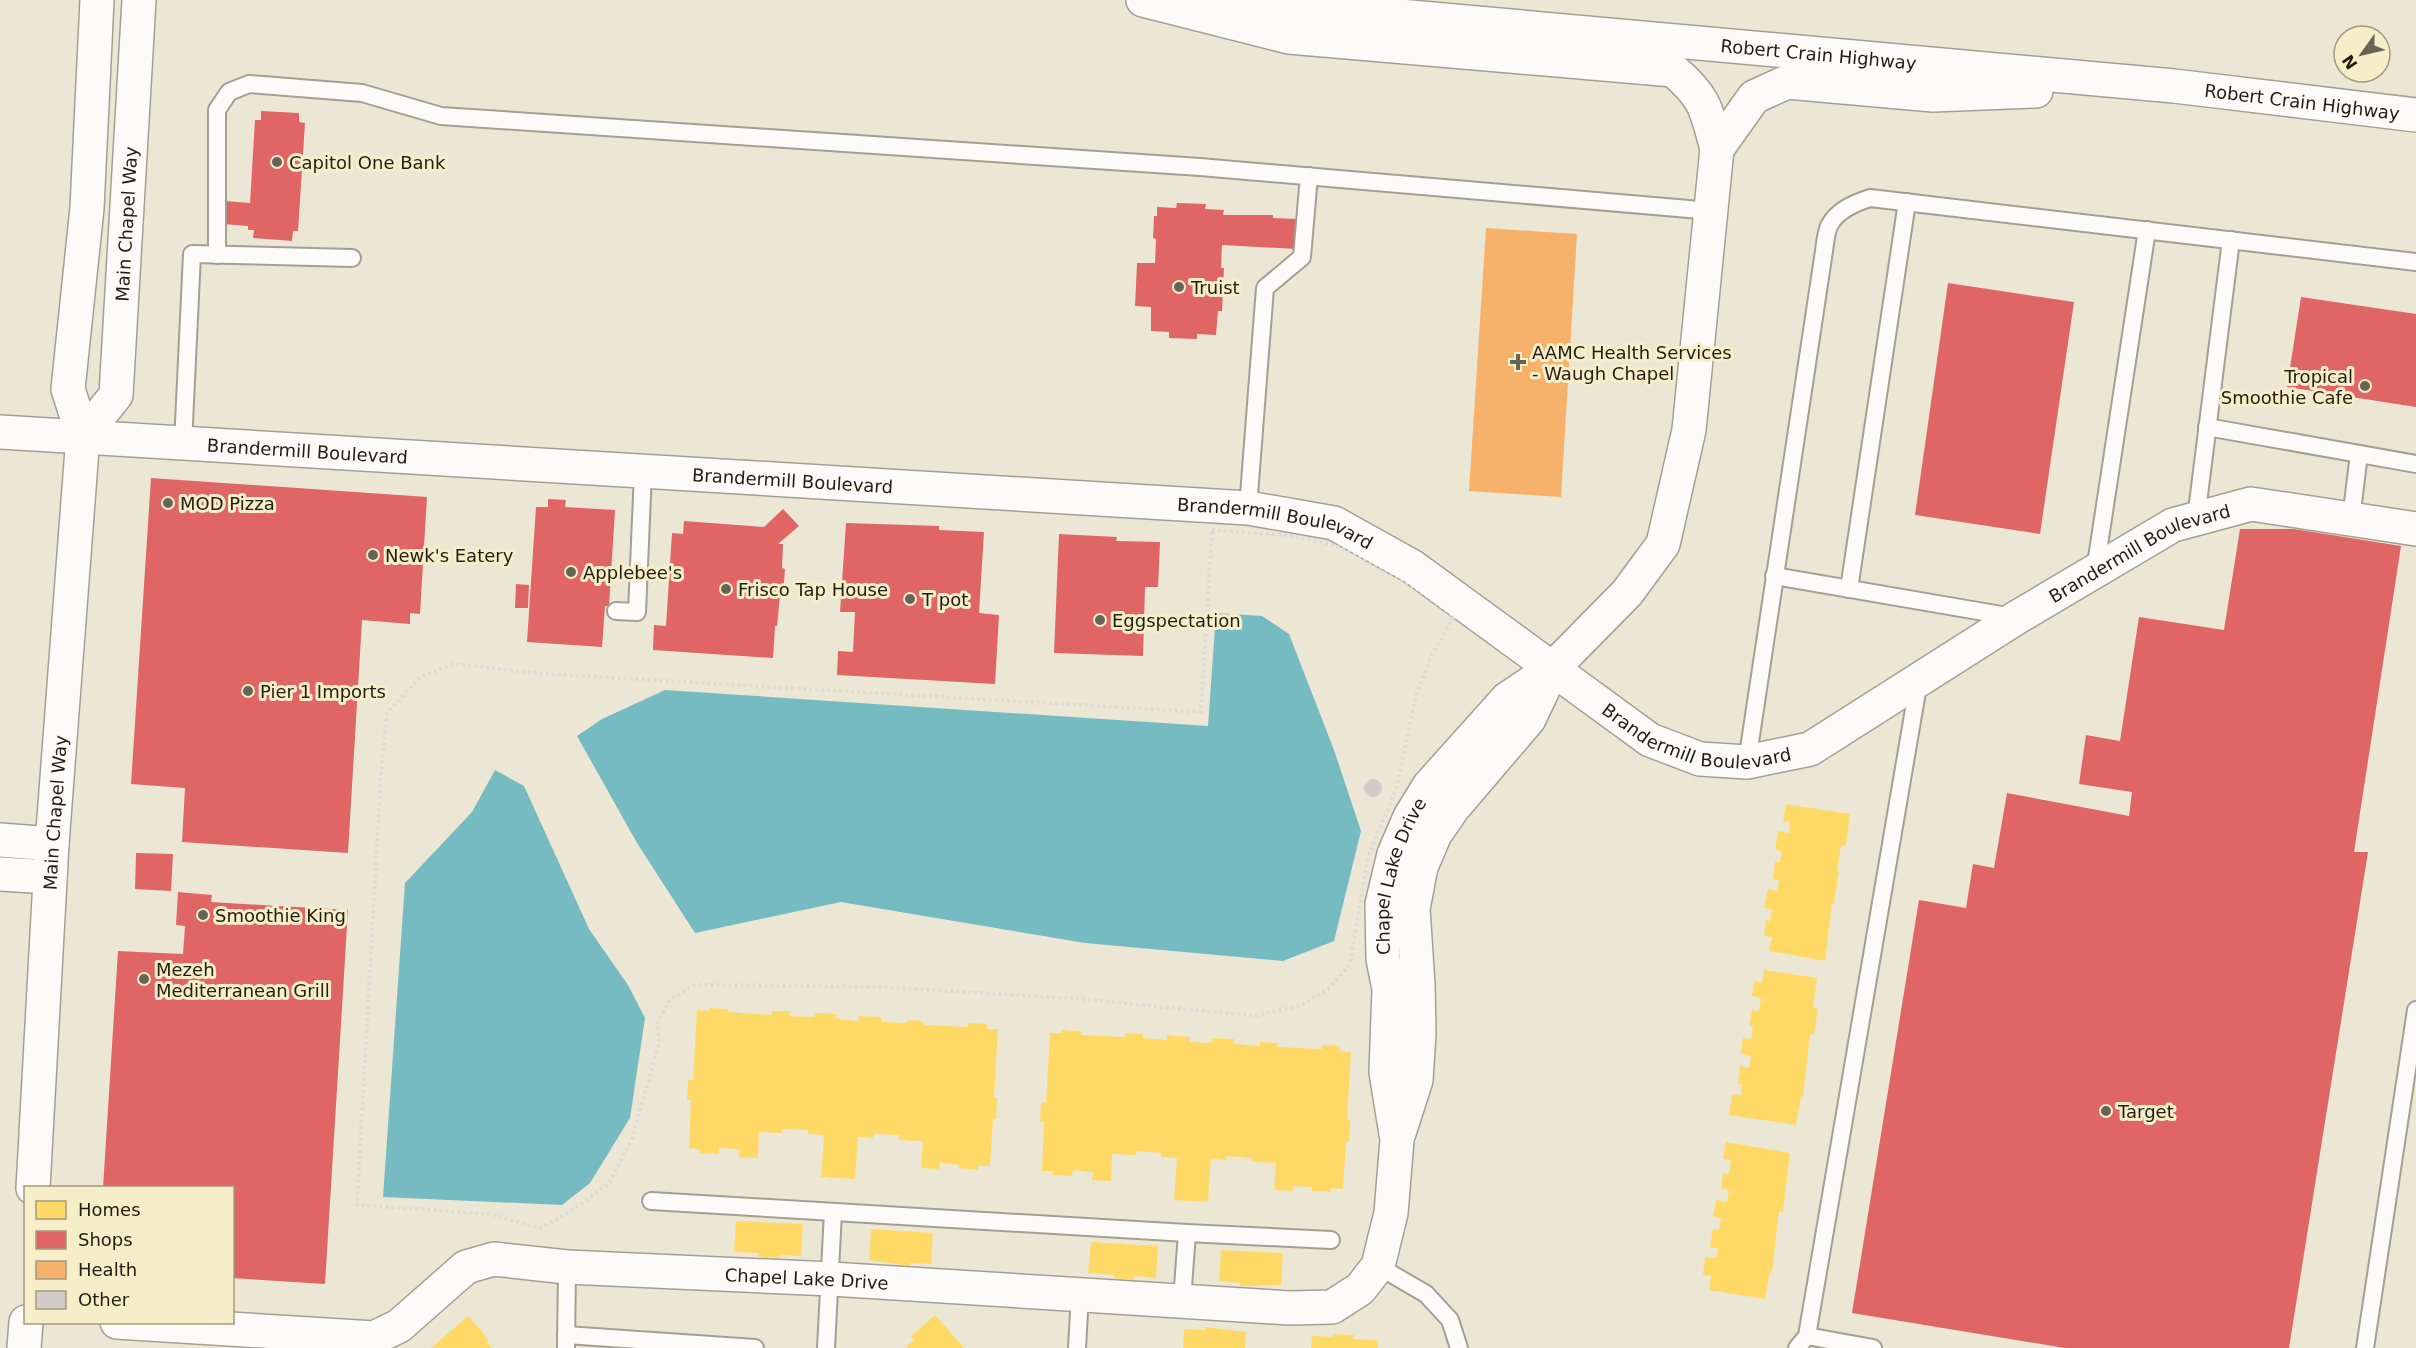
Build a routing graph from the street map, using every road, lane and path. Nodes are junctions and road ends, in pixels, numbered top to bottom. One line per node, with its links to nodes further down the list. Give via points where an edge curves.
1 (97, 0): 18 (main road, Main Chapel Way, via 87,208 68,389)
2 (139, 0): 18 (main road, Main Chapel Way, via 117,395)
3 (1143, 0): 7 (main road, via 1289,37 1674,70 1705,105)
4 (1223, 0): 5 (main road, Robert Crain Highway)
5 (2174, 86): 6 (main road, Robert Crain Highway); 7 (main road, via 1933,95 1787,82 1754,97)
6 (2416, 115)
7 (1717, 149): 10 (main road, Chapel Lake Drive)
8 (1309, 176): 10 (lane); 13 (lane, via 441,116 362,93 249,84 229,92 217,110); 23 (lane, via 1302,257 1265,288)
9 (1906, 202): 11 (lane); 28 (lane, via 1870,198 1843,210 1829,225); 29 (lane)
10 (1712, 211): 33 (main road, Chapel Lake Drive, via 1689,430 1663,544 1627,593)
11 (2147, 230): 12 (lane); 27 (lane)
12 (2230, 240): 15 (lane); 16 (lane)
13 (217, 255): 14 (lane); 19 (lane, via 192,254)
14 (352, 258)
15 (2416, 262)
16 (2207, 428): 20 (lane); 24 (lane)
17 (0, 432): 18 (main road, Brandermill Boulevard)
18 (83, 436): 19 (main road, Brandermill Boulevard); 37 (main road, Main Chapel Way)
19 (183, 444): 22 (main road, Brandermill Boulevard)
20 (2359, 454): 21 (lane); 25 (lane)
21 (2416, 464)
22 (643, 472): 23 (main road, Brandermill Boulevard); 30 (lane, via 637,612)
23 (1248, 508): 33 (main road, Brandermill Boulevard, via 1334,523 1413,567)
24 (2196, 519): 25 (main road, Brandermill Boulevard, via 2251,504); 27 (main road, Brandermill Boulevard, via 2173,525)
25 (2351, 519): 26 (main road, Brandermill Boulevard)
26 (2416, 529)
27 (2095, 572): 31 (main road, Brandermill Boulevard)
28 (1774, 576): 29 (lane); 35 (lane)
29 (1849, 589): 31 (lane)
30 (616, 612)
31 (2016, 618): 34 (main road, Brandermill Boulevard)
32 (1449, 625): 32 (path, via 1416,695 1398,787 1368,856 1350,964 1331,987 1302,1005 1254,1016 1082,999 894,988 694,985 670,1000 657,1023 658,1043 632,1139 609,1183 570,1212 540,1228 490,1214 357,1205 387,713 420,677 454,664 532,673 1202,712 1212,531 1317,541 1358,555 1428,595 1454,616)
33 (1553, 668): 35 (main road, Brandermill Boulevard, via 1650,740 1701,759); 46 (main road, Chapel Lake Drive, via 1507,699 1430,786 1410,817 1394,854 1382,904 1383,959 1389,989 1386,1072 1397,1140 1391,1214)
34 (1919, 680): 35 (main road, Brandermill Boulevard, via 1810,748); 56 (lane)
35 (1747, 762)
36 (0, 840): 37 (main road)
37 (52, 844): 39 (main road, Main Chapel Way)
38 (0, 874): 39 (main road)
39 (50, 877): 41 (main road, Main Chapel Way)
40 (2416, 1010): 63 (lane)
41 (33, 1186)
42 (651, 1201): 43 (lane)
43 (833, 1212): 44 (lane); 48 (lane)
44 (1187, 1233): 45 (lane); 50 (lane)
45 (1331, 1240)
46 (1378, 1266): 50 (main road, Chapel Lake Drive, via 1360,1289 1332,1307); 61 (lane, via 1426,1294 1450,1320)
47 (567, 1267): 48 (main road, Chapel Lake Drive); 54 (main road, Chapel Lake Drive, via 494,1259 466,1267 399,1326 374,1338); 55 (lane)
48 (831, 1279): 49 (main road, Chapel Lake Drive); 59 (lane)
49 (1080, 1295): 50 (main road, Chapel Lake Drive); 60 (lane)
50 (1182, 1300)
51 (0, 1314): 52 (main road)
52 (24, 1316)
53 (26, 1324): 57 (main road)
54 (134, 1324)
55 (566, 1342): 58 (lane)
56 (1802, 1342): 62 (lane)
57 (24, 1348)
58 (756, 1348)
59 (826, 1348)
60 (1077, 1348)
61 (1459, 1348)
62 (1873, 1348)
63 (2365, 1348)

